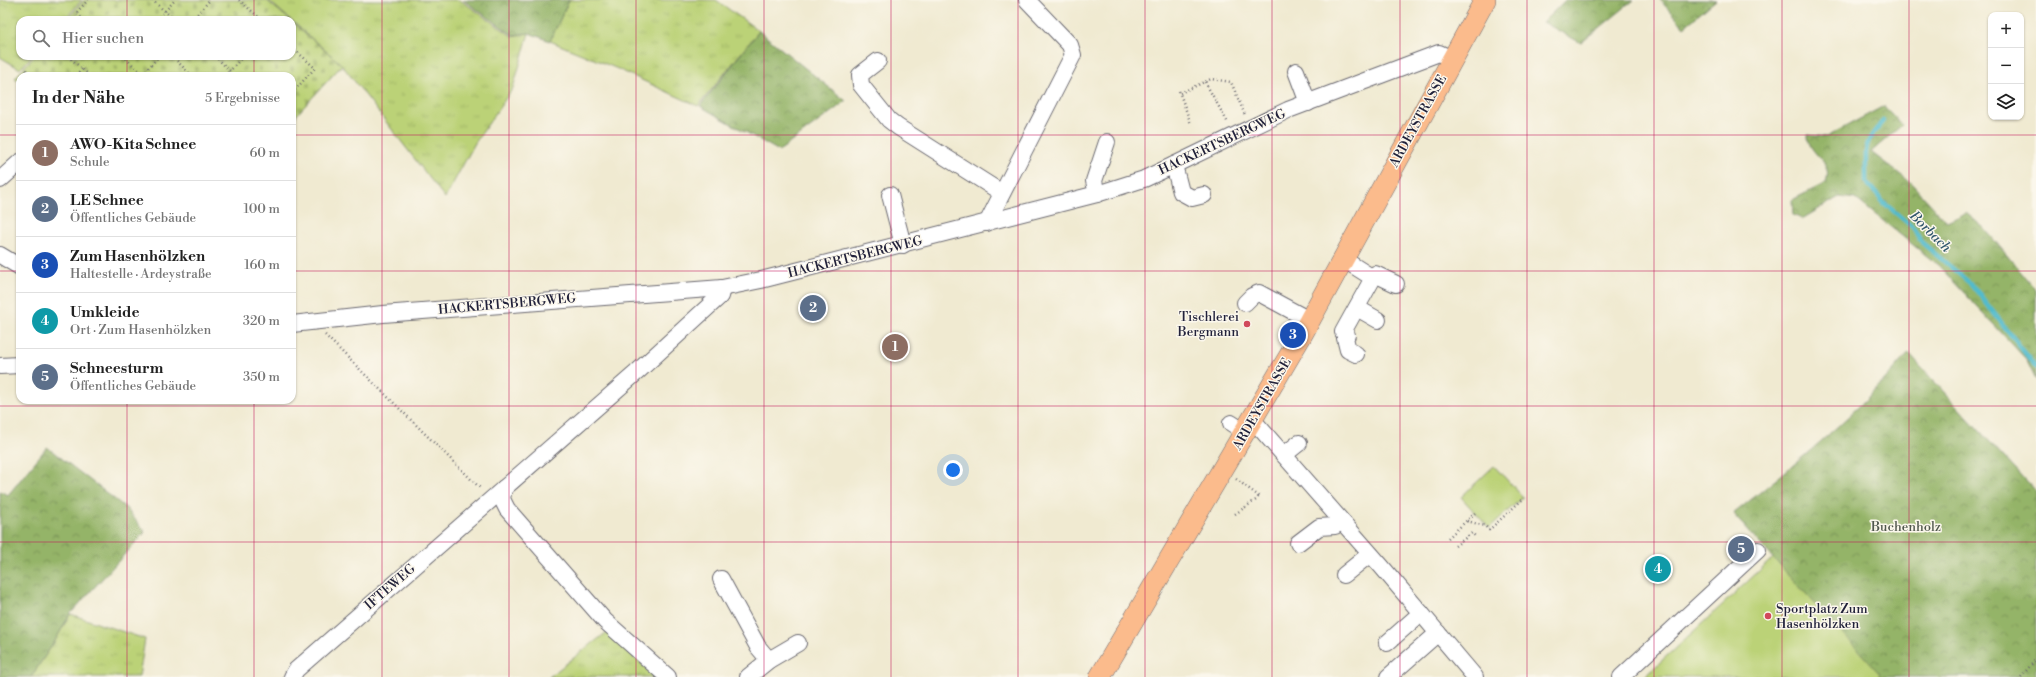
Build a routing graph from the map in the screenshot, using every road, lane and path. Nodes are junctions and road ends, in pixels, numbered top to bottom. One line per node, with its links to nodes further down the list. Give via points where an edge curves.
1 (88, 0): 9 (path, via 76,13)
2 (152, 0): 8 (path)
3 (175, 0): 8 (path)
4 (210, 0): 12 (path)
5 (238, 0): 13 (path)
6 (1027, 0): 43 (street, via 1070,45 1073,55)
7 (1484, 0): 15 (main road, ARDEYSTRASSE)
8 (165, 11): 10 (path); 11 (path)
9 (79, 16)
10 (161, 16)
11 (171, 16)
12 (196, 16)
13 (257, 16)
14 (296, 51): 34 (path, via 315,68)
15 (1452, 59): 35 (street, HACKERTSBERGWEG, via 1439,53); 50 (main road, ARDEYSTRASSE)
16 (72, 60): 23 (path)
17 (127, 60): 30 (path)
18 (156, 60): 31 (path)
19 (218, 60): 25 (path)
20 (240, 60): 25 (path)
21 (177, 61): 32 (path)
22 (878, 61): 43 (street, via 860,75 860,80 861,85 889,120)
23 (82, 69): 28 (path); 29 (path)
24 (26, 70): 27 (path)
25 (230, 71)
26 (1296, 71): 35 (street)
27 (28, 72)
28 (79, 72)
29 (85, 72)
30 (140, 72)
31 (146, 72)
32 (188, 72)
33 (1205, 82): 36 (path, via 1179,92); 37 (path, via 1211,79 1231,82); 38 (path)
34 (296, 89)
35 (1308, 103): 37 (street, HACKERTSBERGWEG)
36 (1191, 124)
37 (1251, 128): 38 (street, HACKERTSBERGWEG)
38 (1235, 136): 40 (street, HACKERTSBERGWEG, via 1200,147)
39 (1107, 142): 44 (street, via 1094,182)
40 (1182, 158): 44 (street, HACKERTSBERGWEG, via 1144,179); 46 (street, via 1182,199)
41 (16, 166): 42 (street)
42 (0, 180)
43 (1002, 193): 47 (street)
44 (1097, 194): 47 (street, HACKERTSBERGWEG)
45 (890, 195): 48 (street)
46 (1204, 195)
47 (987, 223): 48 (street, HACKERTSBERGWEG)
48 (903, 245): 54 (street, HACKERTSBERGWEG)
49 (0, 255): 51 (street)
50 (1343, 259): 52 (street); 57 (main road, ARDEYSTRASSE)
51 (16, 264)
52 (1373, 278): 53 (street, via 1375,274); 56 (street)
53 (1396, 284)
54 (722, 288): 59 (street, HACKERTSBERGWEG); 68 (street, via 720,296 715,301)
55 (1245, 303): 57 (street, via 1259,293)
56 (1357, 308): 58 (street); 61 (street, via 1343,332 1347,335 1345,338 1348,350)
57 (1309, 320): 64 (main road, ARDEYSTRASSE)
58 (1378, 320)
59 (311, 322): 60 (street, HACKERTSBERGWEG); 68 (path)
60 (296, 324)
61 (1356, 354)
62 (16, 365): 63 (street)
63 (0, 366)
64 (1244, 432): 66 (street); 67 (main road, ARDEYSTRASSE)
65 (1299, 443): 66 (street)
66 (1284, 455): 73 (street)
67 (1223, 470): 71 (path, via 1260,496); 92 (main road, ARDEYSTRASSE)
68 (498, 498): 89 (street, IFTEWEG, via 296,670); 90 (street, via 605,621)
69 (1524, 498): 72 (path, via 1489,530 1485,526)
70 (1475, 513): 72 (path)
71 (1235, 514)
72 (1467, 521): 75 (path)
73 (1334, 526): 76 (street, via 1319,527); 79 (street)
74 (1475, 536): 77 (path, via 1472,533)
75 (1448, 538)
76 (1298, 543)
77 (1455, 546)
78 (1758, 550): 94 (street)
79 (1370, 554): 80 (street); 82 (street, via 1395,574)
80 (1344, 576)
81 (721, 579): 87 (street, via 758,647)
82 (1421, 613): 83 (street); 85 (street)
83 (1438, 633): 88 (street); 93 (street)
84 (798, 643): 87 (street)
85 (1387, 643)
86 (2036, 659): 95 (path)
87 (769, 660): 91 (street)
88 (1471, 671)
89 (292, 677)
90 (668, 677)
91 (748, 677)
92 (1100, 677)
93 (1388, 677)
94 (1621, 677)
95 (2021, 677)

